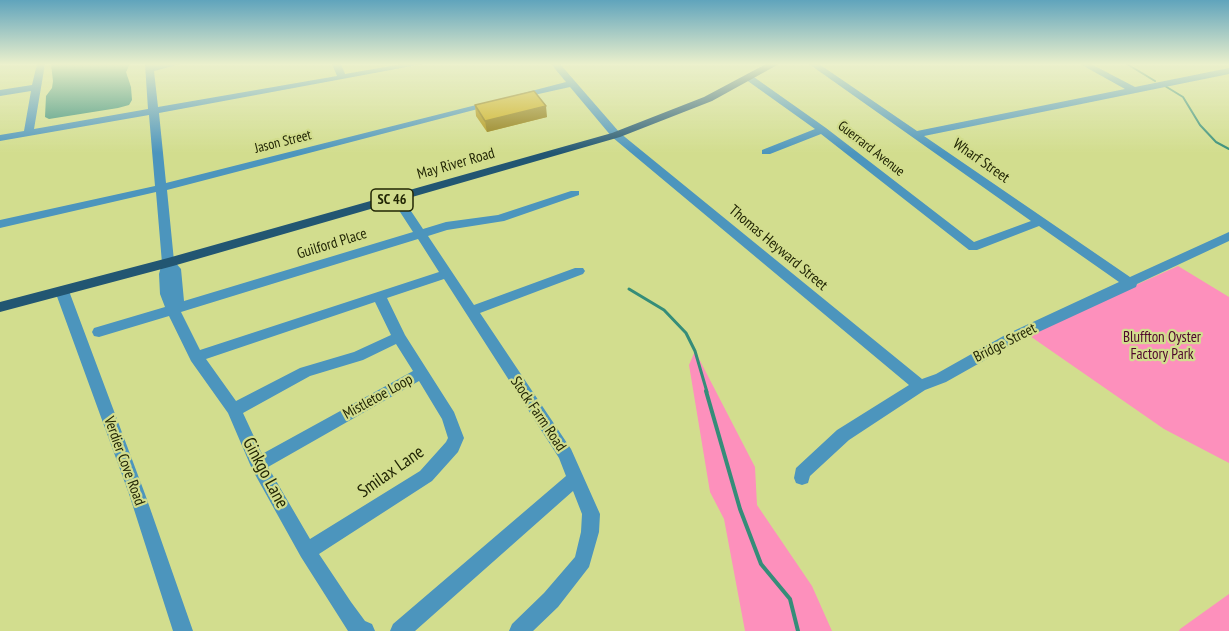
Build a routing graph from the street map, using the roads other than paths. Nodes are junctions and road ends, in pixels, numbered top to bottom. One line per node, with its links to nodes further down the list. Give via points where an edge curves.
1 (36, 93): 12 (street)
2 (151, 93): 10 (street, Ginkgo Lane)
3 (256, 93): 10 (street)
4 (532, 93): 17 (street, Jason Street)
5 (582, 93): 13 (street, Thomas Heyward Street)
6 (718, 93): 13 (main road, May River Road / SC 46)
7 (771, 93): 11 (street, Guerrard Avenue)
8 (855, 93): 14 (street, Wharf Street)
9 (1123, 93): 14 (street)
10 (153, 112): 12 (street); 17 (street, Ginkgo Lane)
11 (822, 130): 16 (street); 20 (street, Guerrard Avenue, via 973,247)
12 (28, 134): 15 (street)
13 (616, 135): 19 (main road, May River Road / SC 46); 37 (street, Thomas Heyward Street)
14 (914, 135): 20 (street, Wharf Street)
15 (0, 138)
16 (766, 152)
17 (160, 188): 21 (street, Jason Street); 24 (street, Ginkgo Lane)
18 (575, 193): 22 (street, Guilford Place, via 500,218)
19 (397, 198): 22 (street, Stock Farm Road); 24 (main road, May River Road / SC 46)
20 (1040, 222): 27 (street, Wharf Street)
21 (0, 224)
22 (420, 234): 26 (street, Stock Farm Road); 31 (street, Guilford Place)
23 (1228, 238): 27 (street, Bridge Street)
24 (168, 263): 28 (main road, May River Road / SC 46); 31 (street, Ginkgo Lane, via 166,294)
25 (579, 271): 32 (street)
26 (445, 274): 29 (street); 32 (street, Stock Farm Road)
27 (1131, 284): 37 (street, Bridge Street, via 1012,338)
28 (62, 291): 30 (main road, May River Road / SC 46); 43 (street, Verdier Cove Road)
29 (379, 296): 34 (street, Mistletoe Loop); 35 (street)
30 (0, 307)
31 (173, 310): 33 (street, Guilford Place); 35 (street, Ginkgo Lane)
32 (470, 312): 40 (street, Stock Farm Road, via 565,454)
33 (99, 332)
34 (399, 337): 36 (street, Mistletoe Loop); 38 (street, via 358,356 305,372)
35 (196, 357): 38 (street, Ginkgo Lane)
36 (422, 373): 39 (street, Mistletoe Loop); 42 (street, Smilax Lane, via 448,417 456,438 453,447 426,476)
37 (920, 386): 41 (street, Bridge Street, via 843,435 802,473)
38 (234, 410): 39 (street, Ginkgo Lane)
39 (258, 464): 42 (street, Ginkgo Lane)
40 (576, 478): 45 (street); 46 (street, Stock Farm Road, via 591,514 583,561)
41 (802, 478)
42 (308, 551): 44 (street, Ginkgo Lane, via 344,609)
43 (183, 631)
44 (365, 631)
45 (400, 631)
46 (519, 631)

